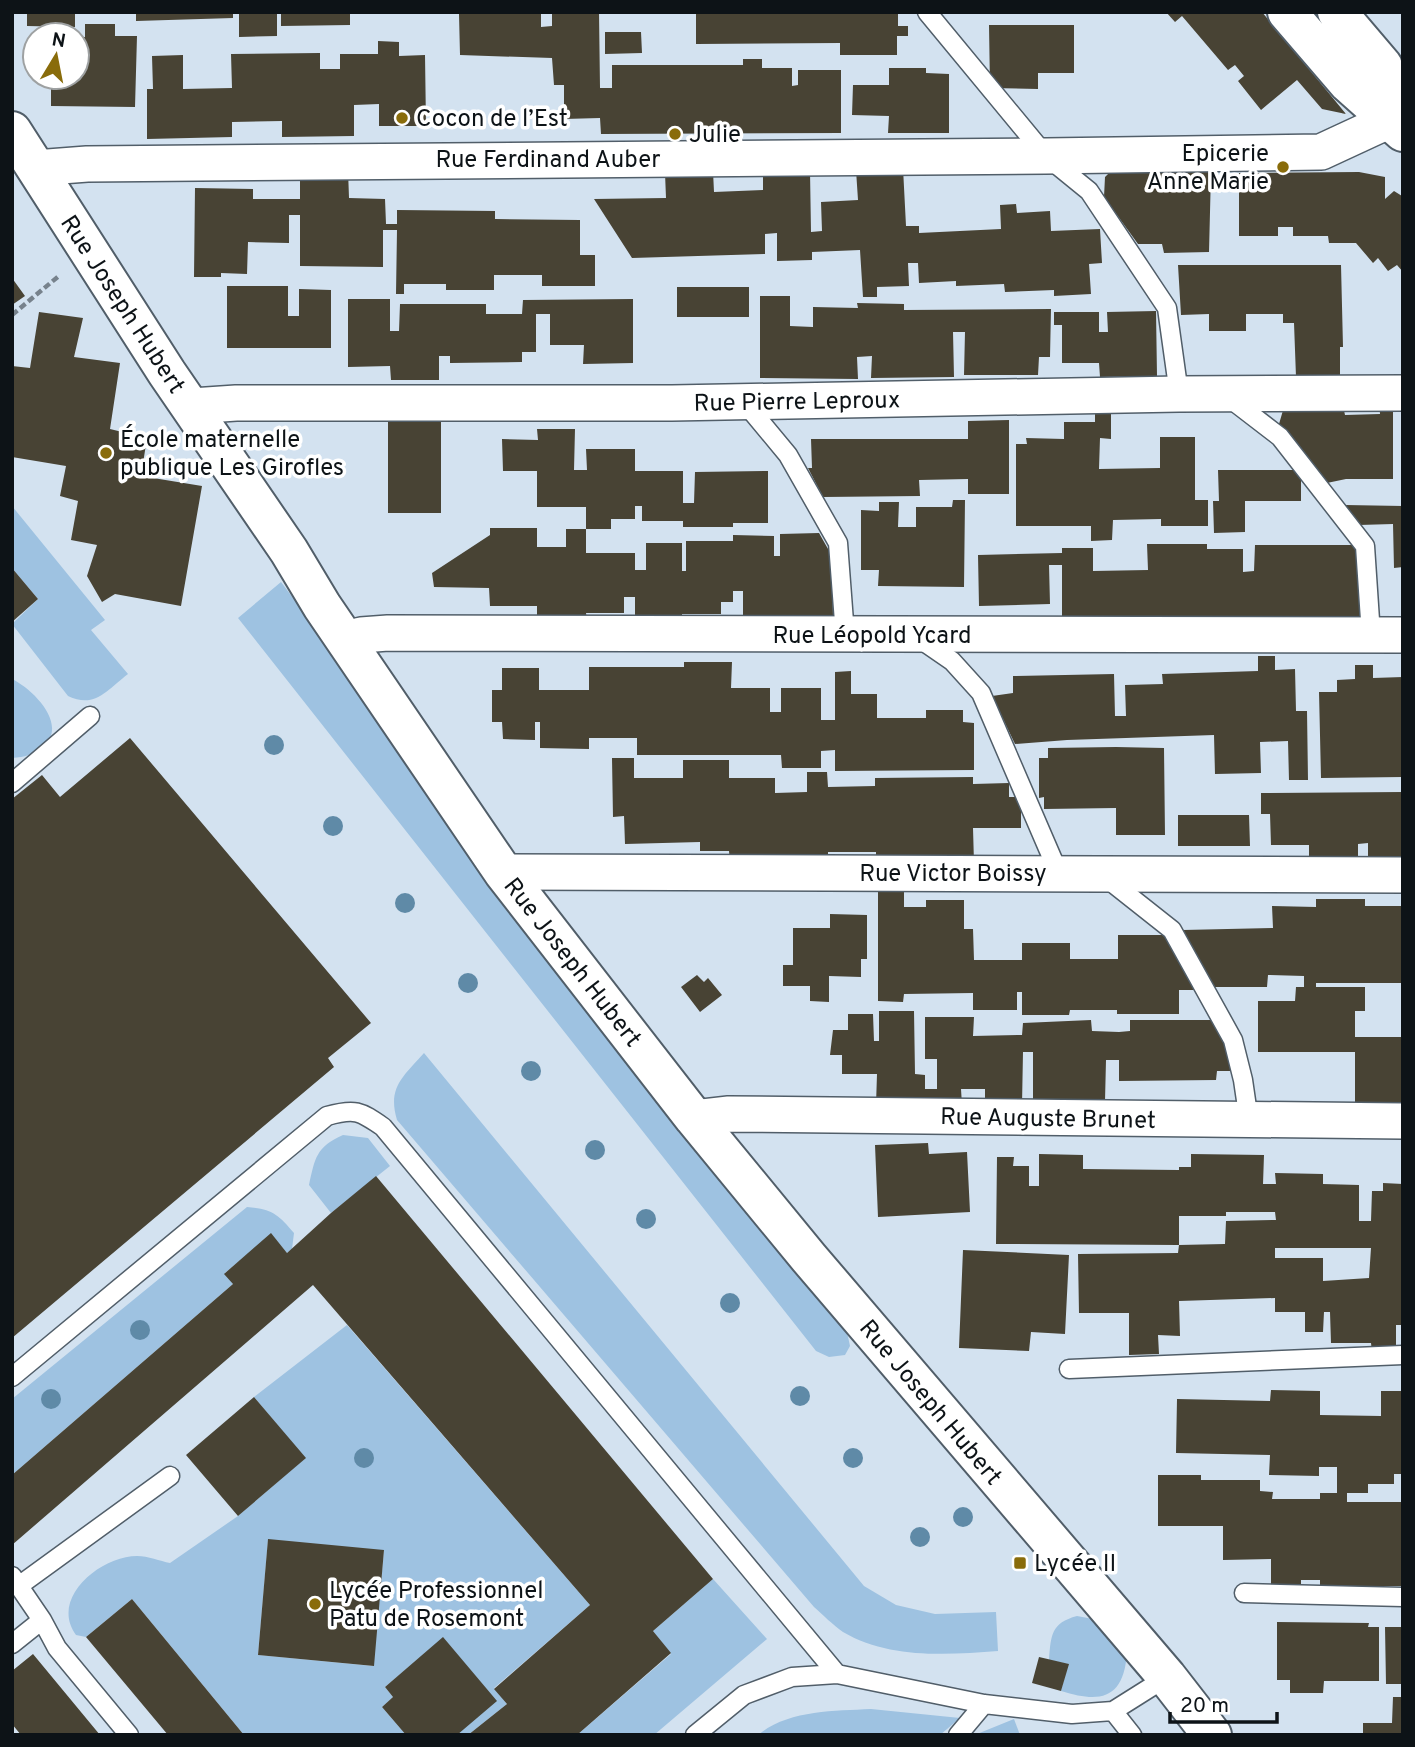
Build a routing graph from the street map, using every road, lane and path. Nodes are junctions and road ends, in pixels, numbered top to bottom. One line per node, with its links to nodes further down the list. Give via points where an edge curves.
1 (927, 12): 6 (lane)
2 (1287, 12): 4 (street, via 1348,83)
3 (1337, 12): 4 (street, via 1383,66)
4 (1399, 122): 6 (street, Rue Ferdinand Auber, via 1321,152)
5 (12, 131): 7 (street, Rue Joseph Hubert)
6 (1046, 156): 7 (street, Rue Ferdinand Auber, via 157,163); 11 (lane, via 1089,191 1167,308)
7 (35, 168): 8 (street, Rue Joseph Hubert)
8 (88, 252): 9 (path); 14 (street, Rue Joseph Hubert)
9 (12, 315)
10 (1403, 393): 12 (street, Rue Pierre Leproux)
11 (1179, 394): 12 (street, Rue Pierre Leproux); 13 (street, Rue Pierre Leproux)
12 (1225, 395): 17 (lane, via 1280,438 1366,546)
13 (744, 402): 14 (street, Rue Pierre Leproux); 15 (lane, via 788,455 838,543)
14 (192, 406): 18 (street, Rue Joseph Hubert)
15 (845, 635): 16 (street, Rue Léopold Ycard); 18 (street, Rue Léopold Ycard, via 388,633 361,635)
16 (914, 635): 17 (street, Rue Léopold Ycard); 22 (lane, via 952,661 981,693)
17 (1387, 635)
18 (355, 653): 21 (street, Rue Joseph Hubert)
19 (90, 716): 20 (lane)
20 (12, 782)
21 (503, 872): 22 (street, Rue Victor Boissy); 25 (street, Rue Joseph Hubert)
22 (1059, 874): 23 (street, Rue Victor Boissy)
23 (1101, 874): 24 (street, Rue Victor Boissy); 26 (lane, via 1172,930 1233,1040)
24 (1403, 875)
25 (694, 1118): 26 (street, Rue Auguste Brunet, via 729,1114); 38 (street, Rue Joseph Hubert)
26 (1249, 1121): 27 (street, Rue Auguste Brunet)
27 (1403, 1121)
28 (1403, 1355): 29 (lane)
29 (1069, 1369)
30 (12, 1377): 37 (lane, via 327,1116 347,1110 363,1112 383,1127)
31 (170, 1476): 32 (lane)
32 (16, 1580): 35 (lane)
33 (1244, 1593): 34 (lane)
34 (1403, 1597)
35 (42, 1620): 36 (lane); 41 (lane, via 57,1648)
36 (12, 1644)
37 (837, 1674): 39 (lane); 42 (lane, via 792,1676 744,1695)
38 (1167, 1677): 40 (lane); 45 (street, Rue Joseph Hubert)
39 (984, 1704): 40 (lane, via 1072,1714); 43 (lane)
40 (1112, 1711): 44 (lane)
41 (130, 1735)
42 (695, 1735)
43 (958, 1735)
44 (1132, 1735)
45 (1212, 1735)

